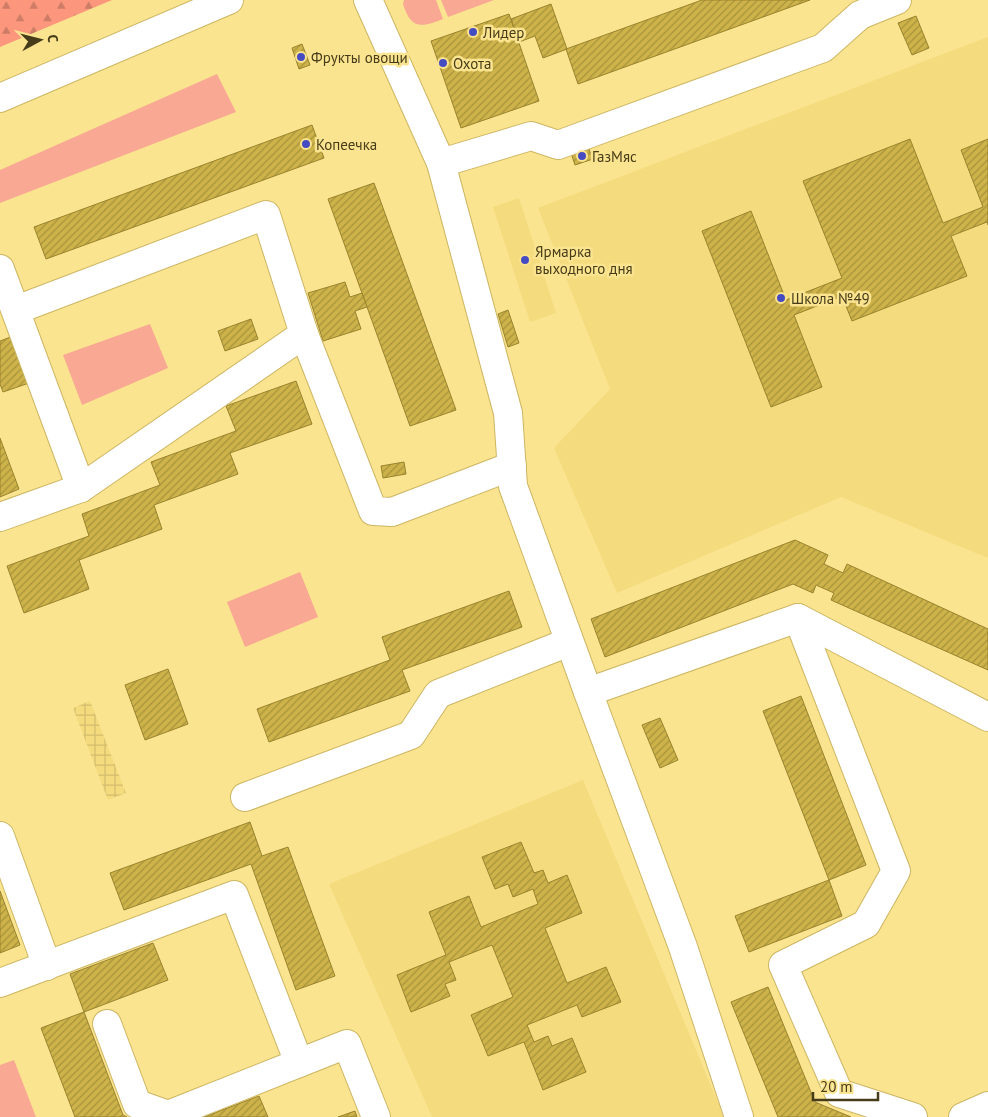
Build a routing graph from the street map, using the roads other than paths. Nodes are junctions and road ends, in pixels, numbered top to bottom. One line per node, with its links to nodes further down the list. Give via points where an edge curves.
1 (368, 0): 5 (street)
2 (897, 0): 5 (street, via 860,15 823,48 558,145 531,136)
3 (224, 1): 4 (street)
4 (0, 98)
5 (441, 163): 9 (street, via 508,414)
6 (0, 268): 7 (street)
7 (16, 310): 8 (street, via 266,215); 10 (street)
8 (304, 334): 9 (street, via 373,511 392,512); 10 (street)
9 (512, 466): 13 (street, via 513,486)
10 (81, 488): 11 (street)
11 (0, 517)
12 (798, 618): 14 (street); 15 (street); 25 (street, via 896,871 866,924 783,965 839,1093)
13 (569, 642): 14 (street); 16 (street, via 438,694 411,735)
14 (588, 692): 24 (street, via 683,947)
15 (988, 716)
16 (245, 796)
17 (0, 836): 18 (street)
18 (47, 966): 19 (street); 21 (street, via 234,895)
19 (0, 984)
20 (107, 1024): 21 (street, via 137,1104 168,1116)
21 (299, 1063): 23 (street, via 348,1044)
22 (988, 1106): 26 (street)
23 (376, 1117)
24 (739, 1117)
25 (913, 1117)
26 (963, 1117)

